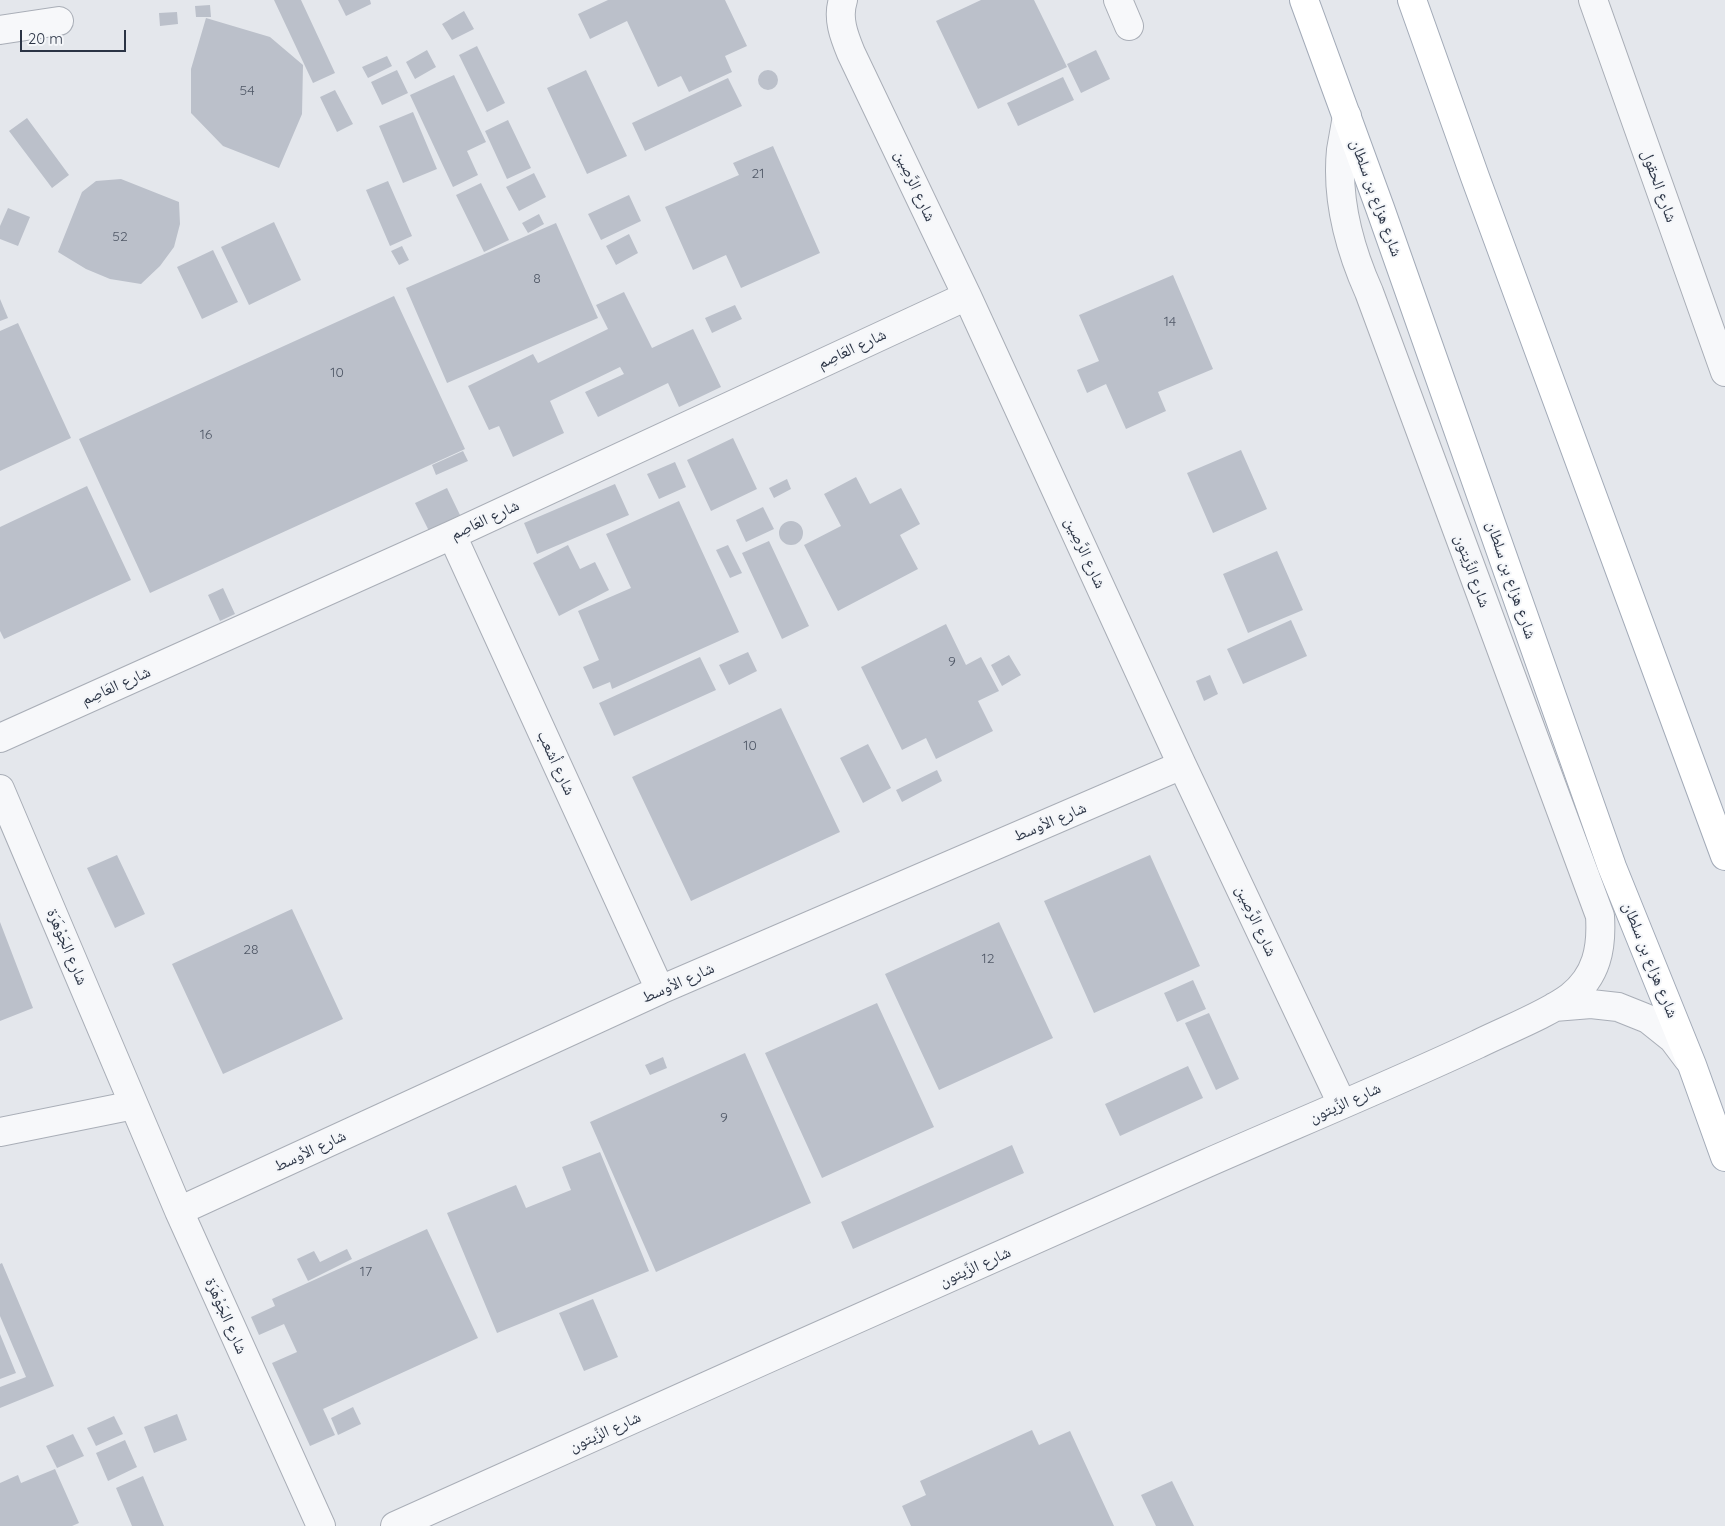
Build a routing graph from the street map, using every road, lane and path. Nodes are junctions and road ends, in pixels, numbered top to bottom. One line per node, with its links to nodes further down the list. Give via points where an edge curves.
1 (843, 0): 10 (street, شارع الرَّصِين, via 842,30)
2 (1118, 0): 7 (street)
3 (1304, 0): 9 (main road, شارع هزاع بن سلطان)
4 (1412, 0): 16 (main road)
5 (1593, 0): 11 (street, شارع الحقول)
6 (59, 22): 8 (street)
7 (1128, 26)
8 (0, 30)
9 (1347, 116): 18 (street, شارع الزَّيتون, via 1341,151 1341,188 1345,224 1355,259 1600,916 1602,938 1597,960 1587,979 1572,996); 19 (main road, شارع هزاع بن سلطان, via 1612,867)
10 (967, 296): 12 (street, شارع العَاصِم); 14 (street, شارع الرَّصِين)
11 (1725, 372)
12 (452, 535): 13 (street, شارع العَاصِم); 17 (street, شارع أشعب)
13 (0, 738)
14 (1182, 765): 17 (street, شارع الأوسط); 20 (street, شارع الرَّصِين)
15 (0, 789): 21 (street, شارع الجَوْهَرَة)
16 (1725, 856)
17 (660, 990): 24 (street, شارع الأوسط)
18 (1554, 1007): 19 (street, شارع الزَّيتون, via 1591,1004 1618,1007 1648,1019 1673,1039); 20 (street, شارع الزَّيتون)
19 (1692, 1065): 23 (main road, شارع هزاع بن سلطان)
20 (1342, 1104): 26 (street, شارع الزَّيتون)
21 (134, 1105): 22 (street); 24 (street, شارع الجَوْهَرَة)
22 (0, 1132)
23 (1725, 1157)
24 (179, 1211): 25 (street, شارع الجَوْهَرَة)
25 (321, 1526)
26 (395, 1526)

